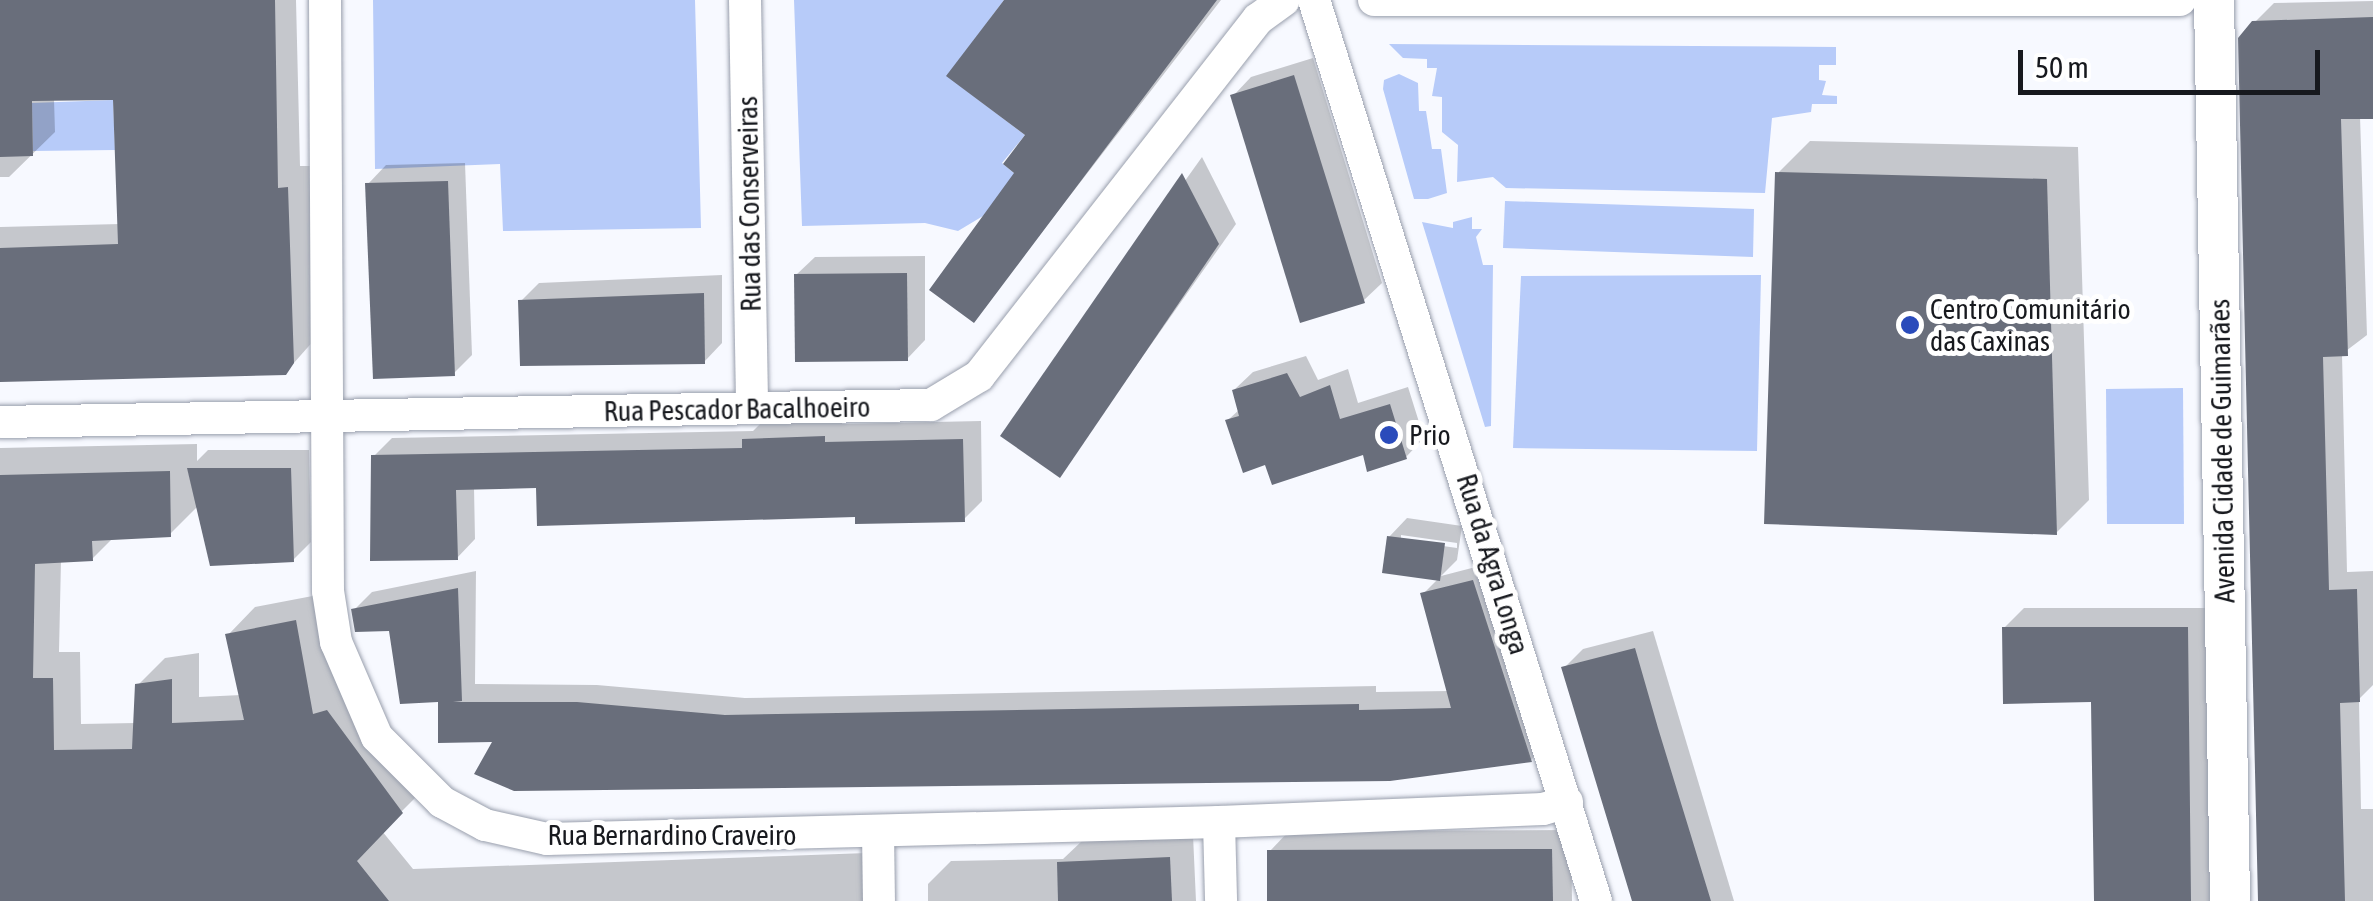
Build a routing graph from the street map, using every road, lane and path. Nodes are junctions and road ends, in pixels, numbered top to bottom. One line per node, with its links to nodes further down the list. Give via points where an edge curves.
1 (325, 0): 9 (street, Rua Bernardino Craveiro)
2 (745, 0): 8 (street, Rua das Conserveiras)
3 (1284, 0): 8 (street, Rua Pescador Bacalhoeiro, via 1258,19 979,376 957,395 932,405)
4 (1314, 0): 11 (street, Rua da Agra Longa)
5 (1374, 0): 6 (street)
6 (2180, 0)
7 (2214, 0): 17 (street, Avenida Cidade de Guimarães)
8 (752, 408): 9 (street, Rua Pescador Bacalhoeiro)
9 (326, 417): 10 (street, Rua Pescador Bacalhoeiro); 13 (street, Rua Bernardino Craveiro, via 328,591 336,642 377,737 442,802 485,825 547,839)
10 (0, 422)
11 (1566, 802): 12 (street, Rua Bernardino Craveiro, via 1543,810); 16 (street, Rua da Agra Longa)
12 (1218, 822): 13 (street, Rua Bernardino Craveiro); 15 (street)
13 (878, 832): 14 (street)
14 (879, 901)
15 (1221, 901)
16 (1596, 901)
17 (2230, 901)

